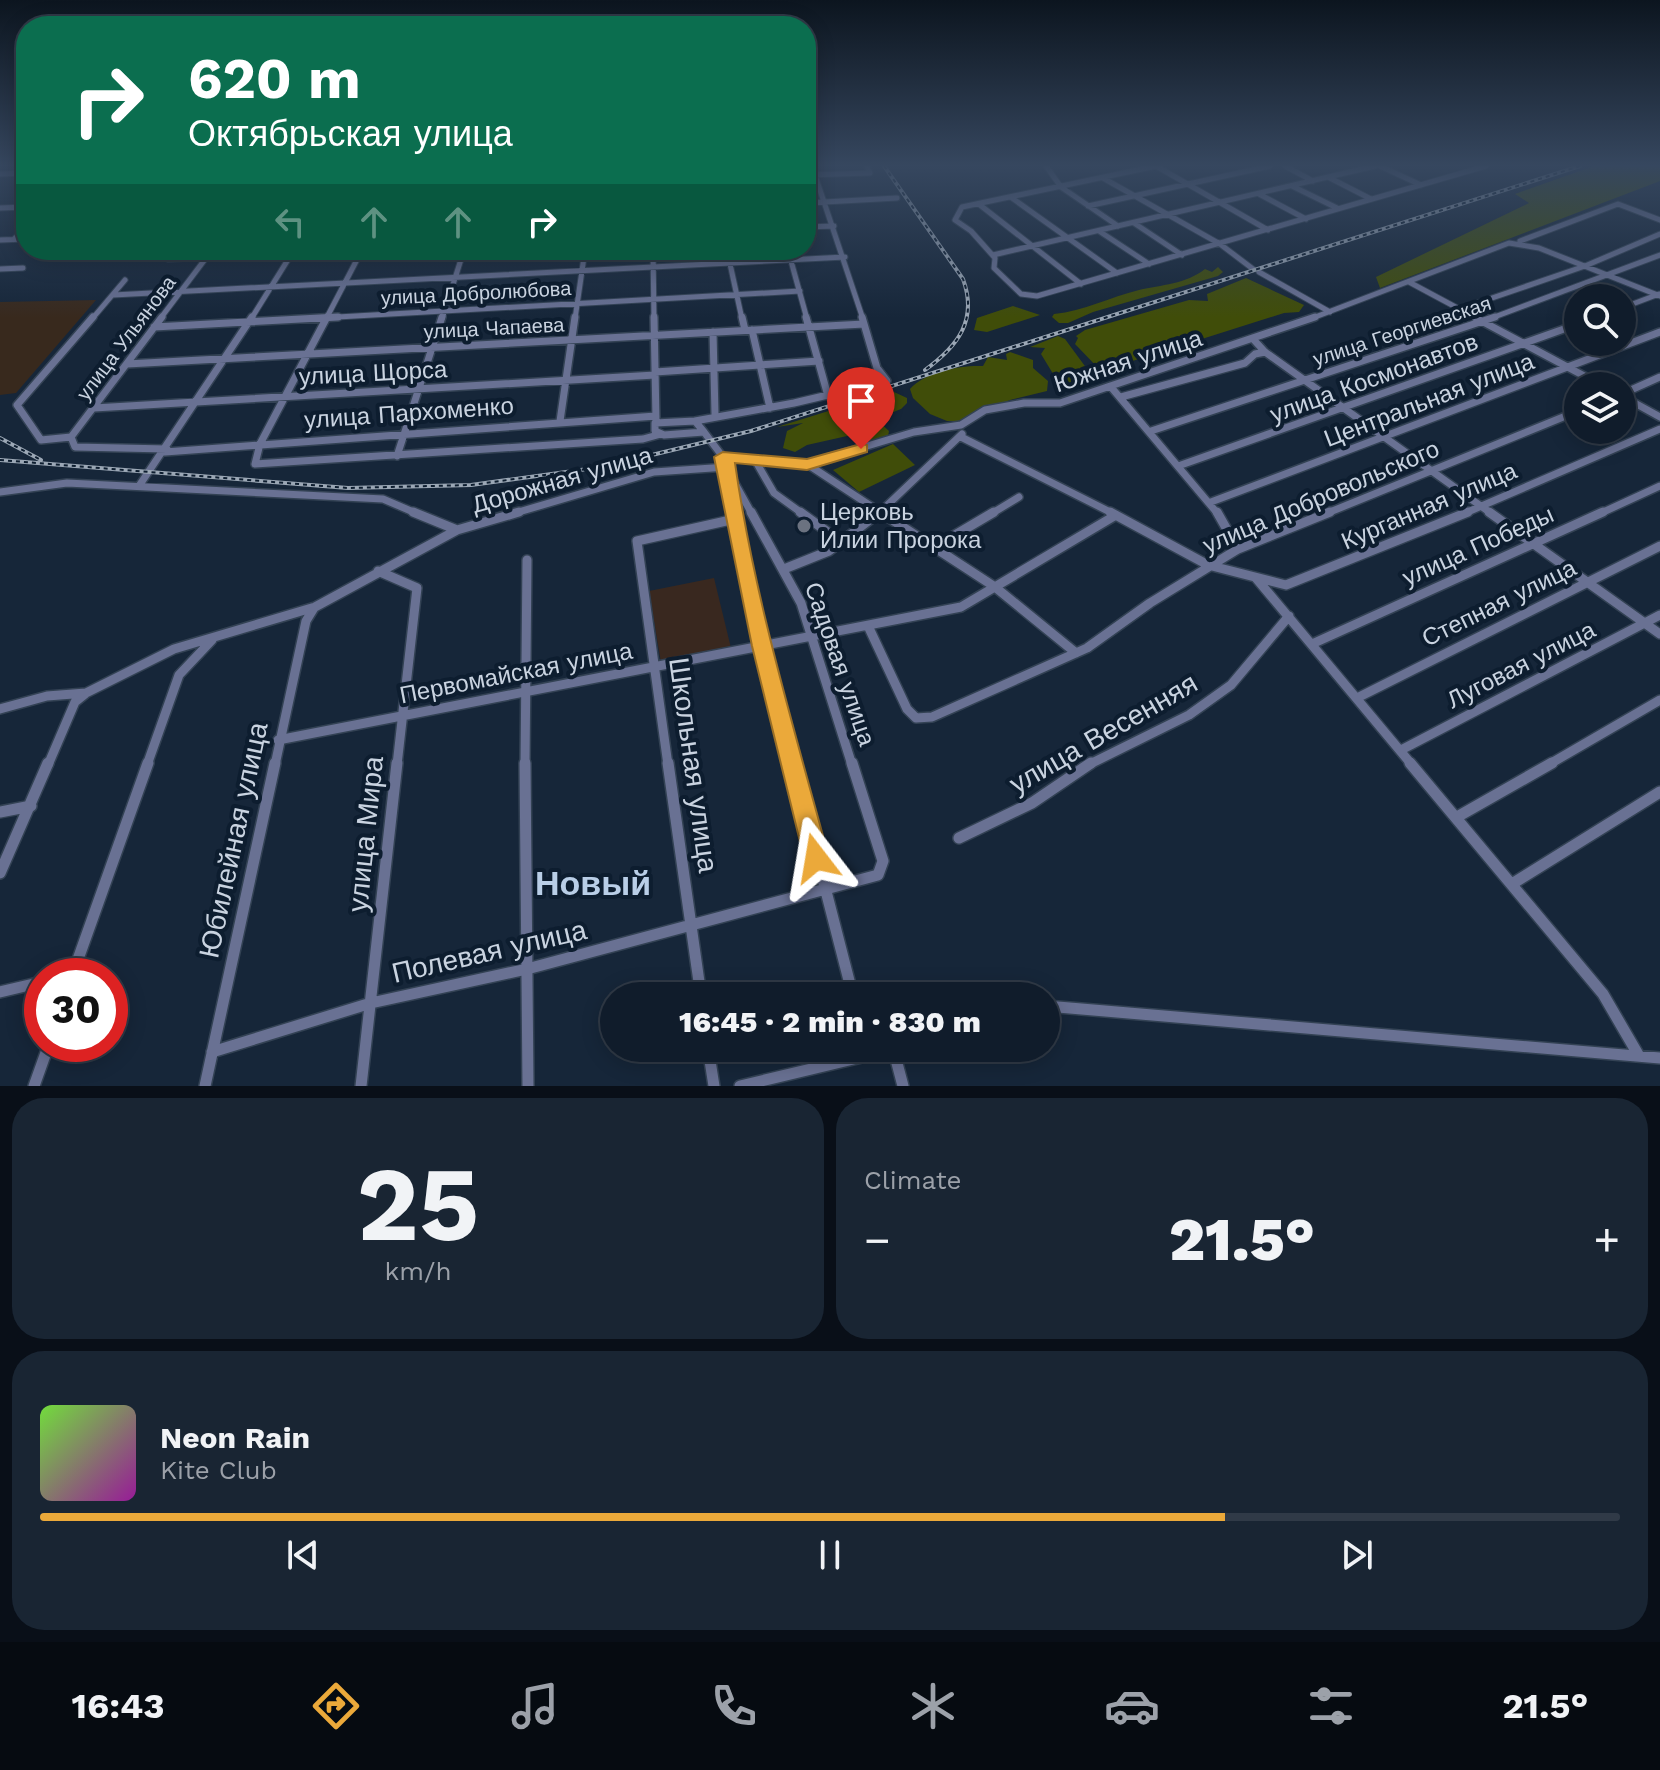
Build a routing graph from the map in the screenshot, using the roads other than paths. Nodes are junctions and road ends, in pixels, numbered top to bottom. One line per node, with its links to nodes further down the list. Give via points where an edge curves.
1 (831, 217): 14 (street)
2 (957, 217): 28 (street)
3 (995, 217): 27 (street)
4 (1039, 217): 21 (street)
5 (1104, 217): 15 (street)
6 (1157, 217): 13 (street)
7 (1166, 217): 26 (street)
8 (1244, 217): 17 (street)
9 (1302, 217): 12 (street)
10 (1313, 217): 12 (street)
11 (1588, 217): 25 (street)
12 (1306, 219): 17 (street)
13 (1134, 223): 15 (street); 29 (street)
14 (834, 226): 16 (street); 31 (street)
15 (1118, 226): 18 (street)
16 (816, 227)
17 (1268, 230): 26 (street)
18 (1099, 231): 21 (street); 43 (street)
19 (1660, 234): 44 (street)
20 (16, 237): 23 (street)
21 (1069, 238): 27 (street); 49 (street)
22 (0, 240): 23 (street)
23 (13, 240): 24 (street)
24 (16, 240)
25 (1528, 242): 44 (street); 53 (street, Южная улица, via 1511,243)
26 (1220, 244): 29 (street); 67 (street)
27 (1033, 247): 28 (street); 55 (street)
28 (993, 255): 55 (street, via 998,273 1021,294 1037,296)
29 (1182, 255): 43 (street)
30 (1660, 255): 51 (street, улица Георгиевская)
31 (845, 257): 32 (street); 71 (street)
32 (816, 258)
33 (204, 260): 58 (street, улица Ульянова)
34 (288, 260): 56 (street)
35 (356, 260): 54 (street)
36 (461, 260): 50 (street)
37 (584, 260): 48 (street)
38 (652, 260): 45 (street)
39 (729, 260): 42 (street)
40 (775, 260): 42 (street)
41 (790, 260): 57 (street)
42 (730, 263): 45 (street); 60 (street)
43 (1149, 264): 49 (street)
44 (1585, 266): 51 (street); 65 (street)
45 (652, 267): 48 (street); 62 (street)
46 (23, 268): 47 (street)
47 (0, 269)
48 (582, 271): 50 (street); 64 (street)
49 (1117, 273): 55 (street)
50 (457, 277): 54 (street); 66 (street)
51 (1611, 277): 61 (street); 69 (street, улица Георгиевская)
52 (125, 280): 59 (street)
53 (1409, 282): 65 (street); 67 (street, Южная улица)
54 (343, 284): 56 (street); 68 (street)
55 (1081, 284)
56 (272, 288): 58 (street); 70 (street)
57 (800, 291): 60 (street, улица Добролюбова); 72 (street)
58 (181, 292): 59 (street); 73 (street, улица Ульянова)
59 (113, 295): 119 (street, via 17,405 41,440)
60 (737, 295): 62 (street, улица Добролюбова); 75 (street)
61 (1659, 295): 63 (street)
62 (655, 299): 64 (street, улица Добролюбова); 78 (street)
63 (1636, 303)
64 (577, 304): 66 (street, улица Добролюбова); 79 (street)
65 (1460, 309): 69 (street)
66 (445, 311): 68 (street, улица Добролюбова); 82 (street)
67 (1330, 312): 80 (street, Южная улица)
68 (326, 318): 70 (street, улица Добролюбова); 84 (street)
69 (1482, 320): 81 (street); 95 (street, улица Георгиевская)
70 (250, 322): 73 (street, улица Добролюбова); 85 (street)
71 (864, 324): 72 (street, улица Чапаева); 99 (street, улица Пархоменко, via 877,368 887,381)
72 (809, 326): 75 (street, улица Чапаева); 86 (street)
73 (154, 327): 87 (street, улица Ульянова)
74 (1564, 329): 81 (street, улица Космонавтов)
75 (749, 330): 76 (street, улица Чапаева); 88 (street)
76 (713, 332): 78 (street, улица Чапаева); 90 (street)
77 (1660, 332): 89 (street, Центральная улица)
78 (655, 335): 79 (street, улица Чапаева); 92 (street)
79 (572, 340): 82 (street, улица Чапаева); 94 (street)
80 (1254, 340): 83 (street); 96 (street, Южная улица)
81 (1523, 343): 89 (street); 106 (street, улица Космонавтов)
82 (432, 348): 84 (street, улица Чапаева); 98 (street)
83 (1265, 352): 95 (street); 101 (street, via 1245,363)
84 (306, 355): 85 (street, улица Чапаева); 100 (street)
85 (226, 359): 87 (street, улица Чапаева); 102 (street)
86 (819, 361): 88 (street, улица Щорса); 99 (street)
87 (127, 364): 104 (street, улица Ульянова)
88 (761, 366): 90 (street, улица Щорса); 105 (street)
89 (1569, 368): 91 (street); 121 (street, Центральная улица)
90 (713, 369): 92 (street, улица Щорса); 107 (street)
91 (1577, 372)
92 (655, 374): 94 (street, улица Щорса); 110 (street)
93 (1660, 377): 97 (street)
94 (566, 380): 98 (street, улица Щорса); 111 (street)
95 (1304, 380): 106 (street); 115 (street, улица Георгиевская)
96 (1111, 387): 101 (street); 113 (street, Южная улица, via 1060,403 985,410)
97 (1636, 388)
98 (417, 389): 100 (street, улица Щорса); 116 (street)
99 (828, 396): 105 (street, улица Пархоменко)
100 (285, 397): 102 (street, улица Щорса); 122 (street)
101 (1121, 397): 115 (street)
102 (198, 402): 104 (street, улица Щорса); 123 (street)
103 (1636, 403): 109 (street)
104 (94, 408): 119 (street, улица Ульянова)
105 (770, 408): 107 (street, улица Пархоменко)
106 (1343, 408): 121 (street); 128 (street, улица Космонавтов)
107 (715, 414): 112 (street, улица Пархоменко)
108 (1564, 417): 130 (street, улица Добровольского)
109 (1660, 417)
110 (656, 418): 111 (street, улица Пархоменко); 112 (street, улица Пархоменко); 118 (street, via 655,429)
111 (560, 421): 116 (street, улица Пархоменко)
112 (695, 421): 117 (street)
113 (961, 425): 120 (street); 127 (street, Южная улица, via 914,432)
114 (1660, 429): 136 (street, Курганная улица)
115 (1151, 431): 128 (street)
116 (406, 432): 122 (street, улица Пархоменко); 124 (street)
117 (705, 432): 118 (street); 125 (street)
118 (661, 434): 124 (street)
119 (71, 437): 123 (street, улица Пархоменко, via 75,447)
120 (961, 437): 137 (street); 138 (street, Курганная улица)
121 (1385, 439): 130 (street); 135 (street, Центральная улица)
122 (260, 444): 123 (street, улица Пархоменко); 124 (street, via 255,464)
123 (166, 450): 131 (street)
124 (397, 456)
125 (723, 457): 126 (street); 129 (street)
126 (755, 460): 127 (street); 141 (street, via 774,493)
127 (807, 464): 137 (street)
128 (1181, 465): 135 (street)
129 (727, 468): 139 (street); 140 (street, Дорожная улица, via 654,472); 148 (street, Садовая улица)
130 (1429, 471): 136 (street); 145 (street, улица Добровольского)
131 (139, 486): 133 (street, via 67,483); 140 (street, via 383,499)
132 (1660, 486): 142 (street, улица Победы)
133 (0, 492)
134 (1019, 497): 144 (street)
135 (1211, 502): 145 (street)
136 (1480, 507): 142 (street); 150 (street, Курганная улица, via 1290,585)
137 (878, 511): 141 (street); 144 (street)
138 (1116, 515): 147 (street, Курганная улица); 152 (street, Первомайская улица)
139 (735, 519): 164 (street); 166 (street, Школьная улица, via 637,541)
140 (457, 530): 149 (street, Дорожная улица)
141 (840, 541): 148 (street, via 803,567)
142 (1532, 543): 151 (street); 163 (street, улица Победы)
143 (1660, 546): 151 (street, Степная улица)
144 (933, 548): 152 (street)
145 (1238, 549): 147 (street, улица Добровольского)
146 (527, 560): 168 (street)
147 (1208, 565): 150 (street, Курганная улица); 165 (street, улица Добровольского)
148 (784, 569): 161 (street, Садовая улица)
149 (378, 571): 153 (street, Дорожная улица); 172 (street, улица Мира, via 417,588)
150 (1256, 577): 156 (street)
151 (1588, 581): 158 (street); 169 (street, Степная улица)
152 (995, 587): 159 (street, Первомайская улица, via 961,607); 165 (street)
153 (315, 607): 154 (street, Дорожная улица); 157 (street, Юбилейная улица)
154 (292, 615): 157 (street); 162 (street, Дорожная улица, via 240,626)
155 (1660, 615): 158 (street, Луговая улица)
156 (1289, 616): 163 (street); 179 (street, улица Весенняя, via 1231,685 1189,715 1102,755 1032,803)
157 (306, 621): 173 (street, Юбилейная улица)
158 (1645, 623): 160 (street); 174 (street, Луговая улица)
159 (869, 628): 161 (street, Первомайская улица); 165 (street, улица Добровольского, via 916,718 932,717)
160 (1660, 634)
161 (812, 635): 164 (street, Первомайская улица); 181 (street, Садовая улица, via 883,861 882,870)
162 (214, 638): 167 (street, Дорожная улица, via 174,649); 185 (street, via 179,675)
163 (1312, 644): 169 (street)
164 (763, 646): 166 (street, Первомайская улица); 183 (street)
165 (1076, 653)
166 (655, 667): 168 (street, Первомайская улица); 184 (street, Школьная улица)
167 (86, 693): 171 (street, via 47,696); 176 (street, via 75,702)
168 (524, 693): 172 (street, Первомайская улица); 186 (street)
169 (1357, 698): 174 (street)
170 (1660, 700): 178 (street)
171 (0, 709)
172 (403, 719): 173 (street, Первомайская улица); 191 (street, улица Мира)
173 (278, 740): 193 (street, Юбилейная улица)
174 (1401, 750): 178 (street)
175 (1660, 792): 182 (street)
176 (31, 806): 177 (street); 180 (street)
177 (0, 812)
178 (1457, 817): 182 (street)
179 (959, 838)
180 (0, 873)
181 (871, 879): 183 (street, Полевая улица)
182 (1512, 884): 194 (street, via 1603,994)
183 (824, 889): 184 (street, Полевая улица); 188 (street)
184 (693, 925): 186 (street, Полевая улица); 187 (street, Школьная улица)
185 (78, 958)
186 (527, 969): 191 (street, Полевая улица); 203 (street)
187 (699, 982)
188 (849, 982)
189 (24, 986): 190 (street)
190 (0, 992)
191 (371, 1003): 193 (street, Полевая улица); 202 (street, улица Мира)
192 (1060, 1007): 194 (street)
193 (212, 1052): 201 (street, Юбилейная улица)
194 (1639, 1056): 195 (street)
195 (1660, 1058)
196 (43, 1062): 200 (street)
197 (710, 1062): 204 (street)
198 (828, 1062): 205 (street)
199 (897, 1062): 206 (street)
200 (34, 1086)
201 (205, 1086)
202 (361, 1086)
203 (528, 1086)
204 (714, 1086)
205 (740, 1086)
206 (903, 1086)

